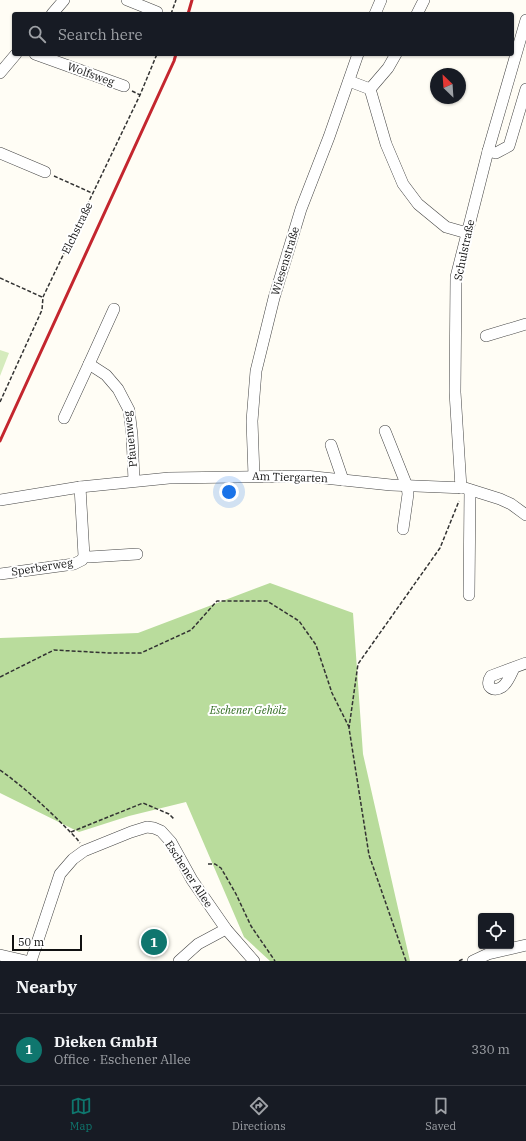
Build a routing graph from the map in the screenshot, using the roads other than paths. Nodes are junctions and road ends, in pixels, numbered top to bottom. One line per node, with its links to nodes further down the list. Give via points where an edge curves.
1 (63, 0): 5 (street)
2 (127, 0): 6 (street)
3 (382, 0): 7 (street)
4 (424, 0): 8 (street)
5 (56, 12)
6 (157, 12)
7 (376, 12)
8 (418, 12)
9 (526, 20): 19 (street, Schulstraße)
10 (14, 56): 14 (street)
11 (41, 56): 16 (street, Wolfsweg)
12 (357, 56): 15 (street, Wiesenstraße)
13 (395, 56): 17 (street)
14 (0, 73)
15 (349, 81): 17 (street); 30 (street, Wiesenstraße, via 301,209 274,298 256,371 252,421)
16 (124, 86)
17 (370, 89): 22 (street, via 386,144 403,184 418,204 446,227)
18 (526, 89): 19 (street, via 509,146 496,153)
19 (488, 151): 22 (street, Schulstraße)
20 (0, 153): 21 (street)
21 (45, 172)
22 (467, 233): 35 (street, Schulstraße, via 456,277 455,392)
23 (114, 309): 26 (street)
24 (526, 324): 25 (street)
25 (486, 336)
26 (88, 364): 27 (street); 32 (street, Pfauenweg, via 106,375 129,410)
27 (64, 418)
28 (385, 432): 33 (street)
29 (331, 445): 31 (street)
30 (254, 476): 31 (street, Am Tiergarten, via 305,476); 32 (street, Am Tiergarten)
31 (343, 480): 33 (street, Am Tiergarten)
32 (134, 481): 34 (street, Am Tiergarten)
33 (407, 486): 35 (street, Am Tiergarten); 38 (street)
34 (80, 487): 36 (street, Am Tiergarten); 40 (street, Sperberweg)
35 (465, 489): 37 (street, Am Tiergarten, via 500,499); 42 (street, Schulstraße)
36 (0, 500)
37 (526, 515)
38 (403, 529)
39 (137, 554): 40 (street)
40 (84, 556): 41 (street, Sperberweg, via 74,564)
41 (0, 574)
42 (469, 595)
43 (526, 664): 44 (street)
44 (514, 668)
45 (226, 929): 49 (street, Eschener Allee, via 192,880 171,842 161,831 147,827 84,851 60,874); 50 (street, via 198,944); 51 (street, Eschener Allee)
46 (526, 945): 52 (street, via 488,954)
47 (0, 955): 48 (street)
48 (26, 961)
49 (31, 961)
50 (179, 961)
51 (254, 961)
52 (473, 961)

